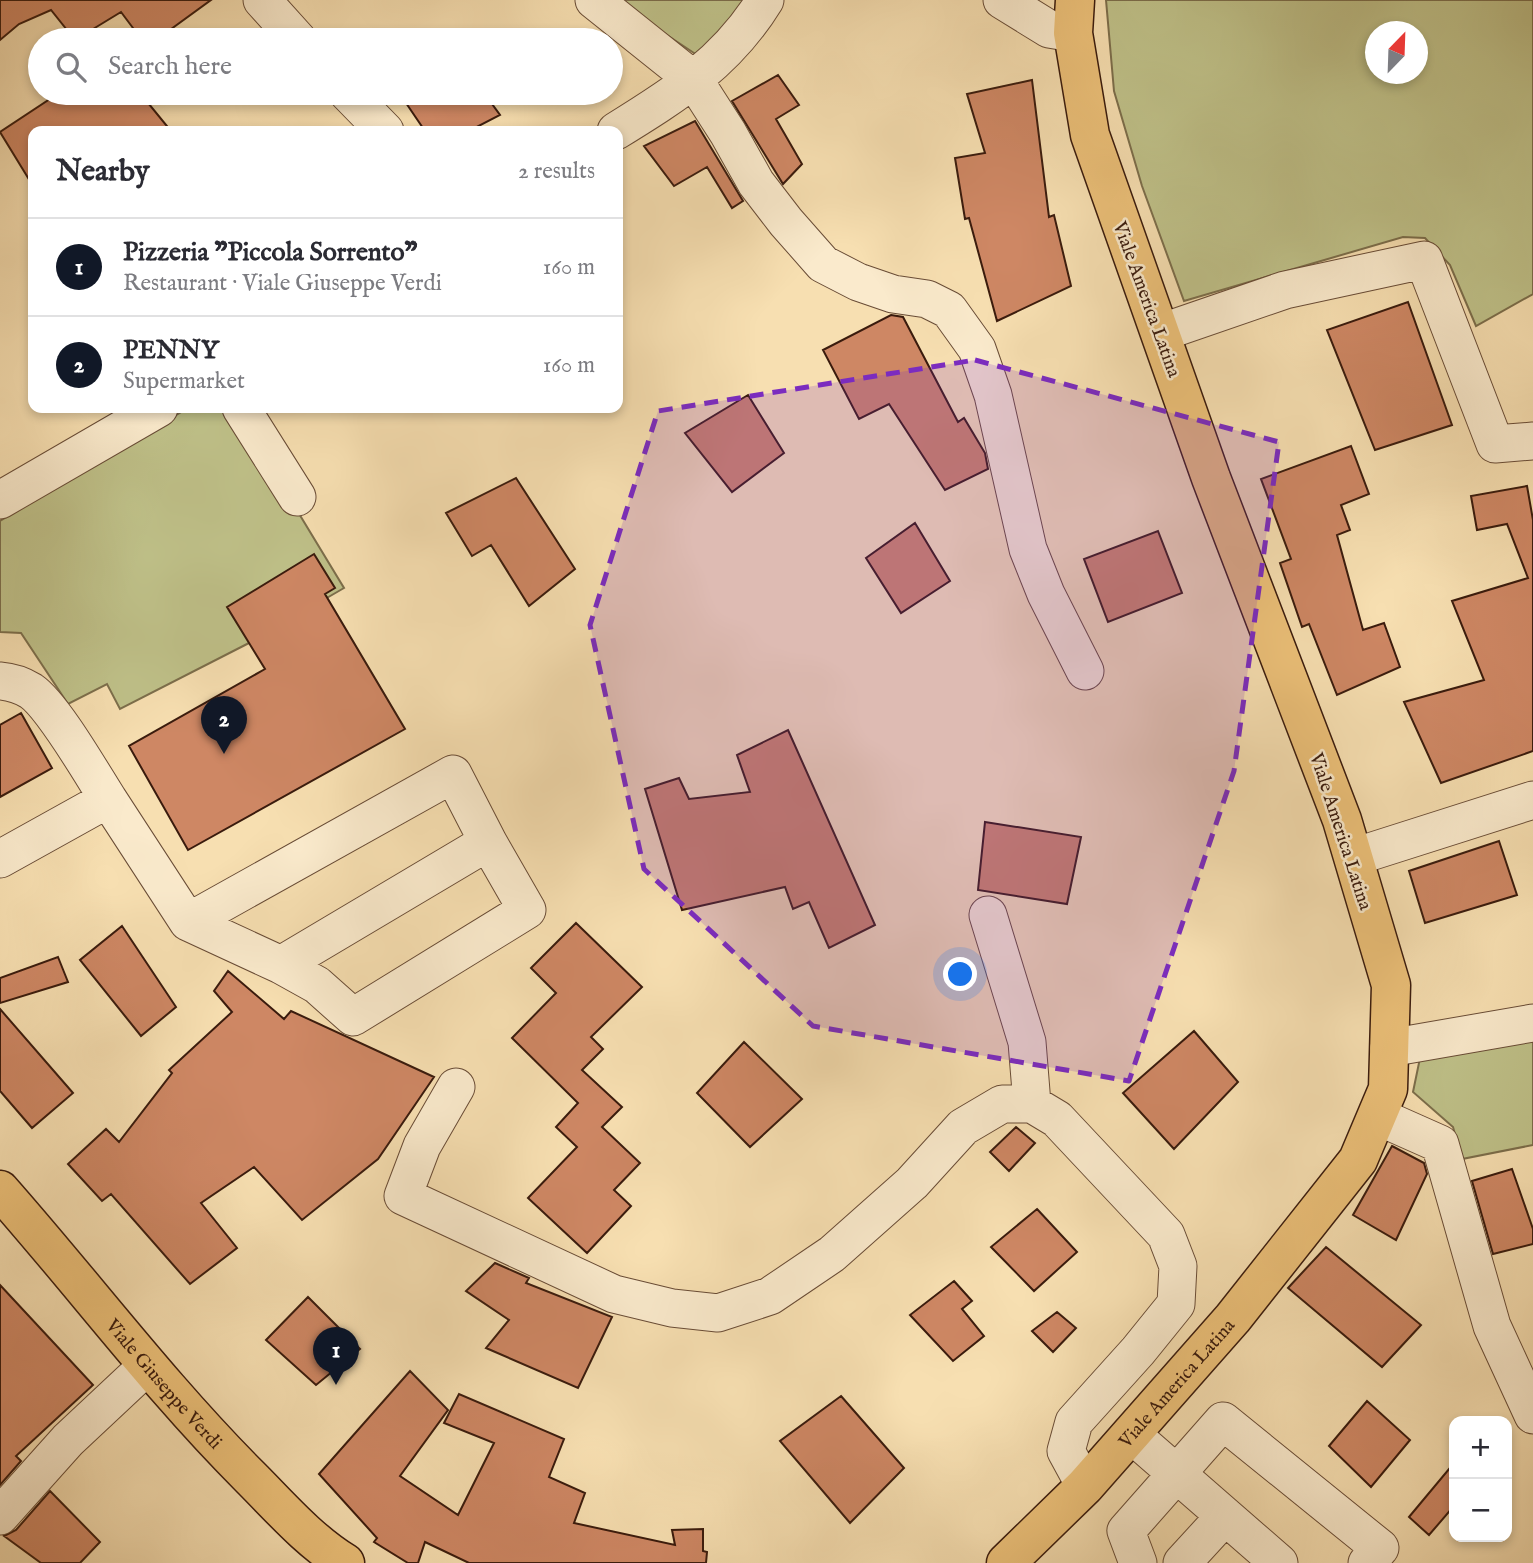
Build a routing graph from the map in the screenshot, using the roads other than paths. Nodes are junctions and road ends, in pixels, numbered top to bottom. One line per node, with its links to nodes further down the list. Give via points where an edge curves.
1 (262, 0): 6 (street)
2 (594, 0): 7 (street)
3 (765, 0): 7 (street, via 716,62)
4 (1002, 0): 5 (street, via 1049,29)
5 (1074, 16): 11 (main road, Viale America Latina, via 1090,135)
6 (287, 28)
7 (694, 80): 10 (street); 17 (street, via 756,183 823,264 858,282 927,299 949,310 977,349 993,394 1028,549)
8 (360, 105): 9 (street)
9 (380, 126)
10 (623, 127)
11 (1160, 332): 14 (street, via 1285,290 1424,260 1495,444); 22 (main road, Viale America Latina)
12 (150, 413): 16 (street)
13 (244, 413): 15 (street)
14 (1533, 441)
15 (297, 497)
16 (0, 500)
17 (1085, 671)
18 (0, 681): 19 (street, via 33,692 46,706)
19 (108, 799): 23 (street); 25 (street)
20 (1533, 800): 22 (street)
21 (488, 842): 25 (street, via 453,774); 26 (street); 26 (street, via 527,910 354,1017 317,985)
22 (1354, 857): 28 (main road, Viale America Latina, via 1391,985)
23 (0, 859)
24 (988, 915): 30 (street, via 1027,1042)
25 (188, 922): 26 (street)
26 (281, 965)
27 (1533, 1023): 28 (street)
28 (1389, 1048): 31 (main road, Viale America Latina, via 1388,1089)
29 (456, 1087): 30 (street, via 422,1146 403,1196 614,1294 718,1313 770,1296 832,1254 912,1183 963,1127 1002,1104)
30 (1032, 1104): 37 (street, via 1057,1119 1166,1235 1178,1266 1176,1304 1074,1422 1066,1451)
31 (1377, 1116): 34 (street, via 1440,1144 1492,1326); 35 (main road, Viale America Latina, via 1358,1160 1233,1318)
32 (0, 1190): 33 (main road, Viale Giuseppe Verdi)
33 (147, 1366): 38 (street, via 68,1440); 40 (main road, Viale Giuseppe Verdi, via 320,1548)
34 (1533, 1415)
35 (1130, 1434): 36 (street); 37 (main road, Viale America Latina)
36 (1178, 1475): 39 (street); 43 (street, via 1126,1531); 46 (street, via 1223,1421 1380,1548)
37 (1085, 1486): 41 (main road, Viale America Latina); 42 (main road)
38 (0, 1516)
39 (1225, 1516): 44 (street); 45 (street)
40 (345, 1563)
41 (1006, 1563)
42 (1040, 1563)
43 (1138, 1563)
44 (1182, 1563)
45 (1279, 1563)
46 (1367, 1563)

